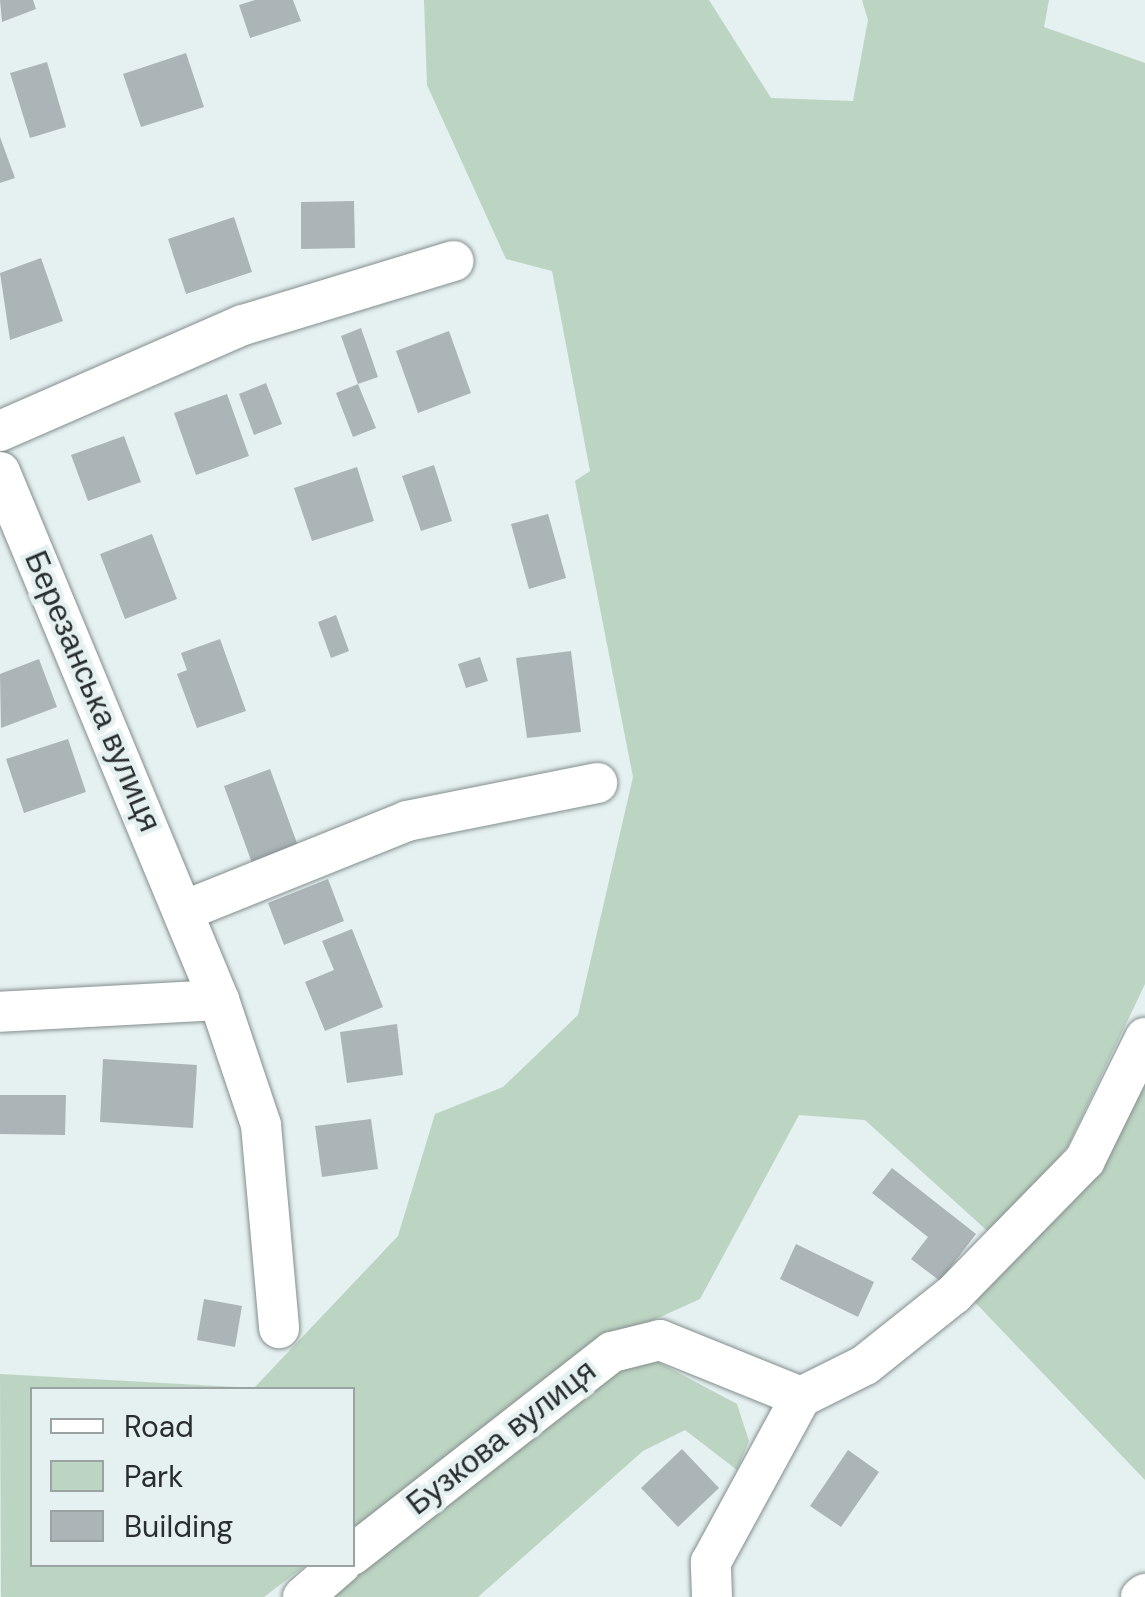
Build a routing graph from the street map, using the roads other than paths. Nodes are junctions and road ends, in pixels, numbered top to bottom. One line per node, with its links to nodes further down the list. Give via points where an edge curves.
1 (454, 261): 2 (street, via 244,324)
2 (0, 431)
3 (0, 472): 5 (street, Березанська вулиця)
4 (597, 783): 5 (street, via 407,821)
5 (186, 910): 6 (street, Березанська вулиця)
6 (218, 1000): 7 (street); 9 (street, Березанська вулиця, via 261,1125)
7 (0, 1012)
8 (1145, 1038): 10 (street, via 1084,1160 954,1294 865,1365)
9 (279, 1328)
10 (801, 1397): 11 (street, Бузкова вулиця, via 660,1340 612,1352); 14 (street, via 710,1562)
11 (355, 1553)
12 (338, 1567): 13 (street)
13 (303, 1597)
14 (712, 1597)

